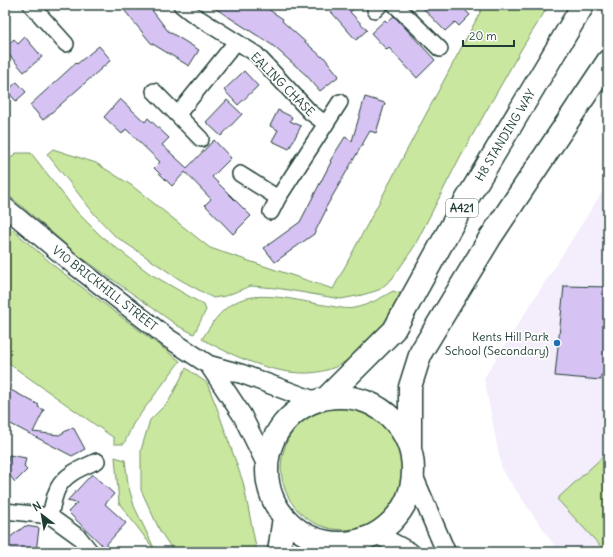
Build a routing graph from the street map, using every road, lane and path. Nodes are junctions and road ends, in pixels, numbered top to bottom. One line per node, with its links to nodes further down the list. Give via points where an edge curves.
1 (31, 5): 6 (street)
2 (180, 5): 5 (street, EALING CHASE)
3 (395, 5): 7 (street)
4 (582, 5): 19 (highway, H8 STANDING WAY / A421, via 462,207 394,330)
5 (236, 42): 11 (street); 12 (street, EALING CHASE, via 256,54 310,112)
6 (66, 44)
7 (440, 49)
8 (608, 61): 20 (highway, A421, via 490,238 421,352 410,387)
9 (154, 91): 11 (street)
10 (340, 102): 12 (street, EALING CHASE)
11 (178, 114): 13 (street)
12 (326, 124): 15 (street, EALING CHASE)
13 (201, 138)
14 (240, 174): 15 (street)
15 (278, 198): 17 (street, EALING CHASE)
16 (5, 207): 18 (street, V10 BRICKHILL STREET, via 168,338)
17 (271, 212)
18 (209, 364): 19 (street, V10 BRICKHILL STREET); 22 (street, V10 BRICKHILL STREET, via 242,415)
19 (321, 400): 20 (highway, A421, via 348,397 368,402 387,413 401,429); 22 (highway, A421, via 296,411 281,426 271,445)
20 (410, 448): 23 (highway, A421)
21 (97, 461): 25 (street, via 71,473 64,480 58,488)
22 (267, 466): 26 (highway, A421, via 268,484 274,502)
23 (413, 475): 27 (highway, A421, via 410,493 402,509); 32 (street)
24 (5, 511): 25 (street)
25 (50, 516): 29 (street, via 79,537)
26 (284, 517): 28 (highway, A421, via 306,535); 30 (highway)
27 (376, 534): 28 (highway, A421); 31 (street)
28 (331, 547)
29 (91, 552)
30 (279, 552)
31 (410, 552)
32 (446, 552)

